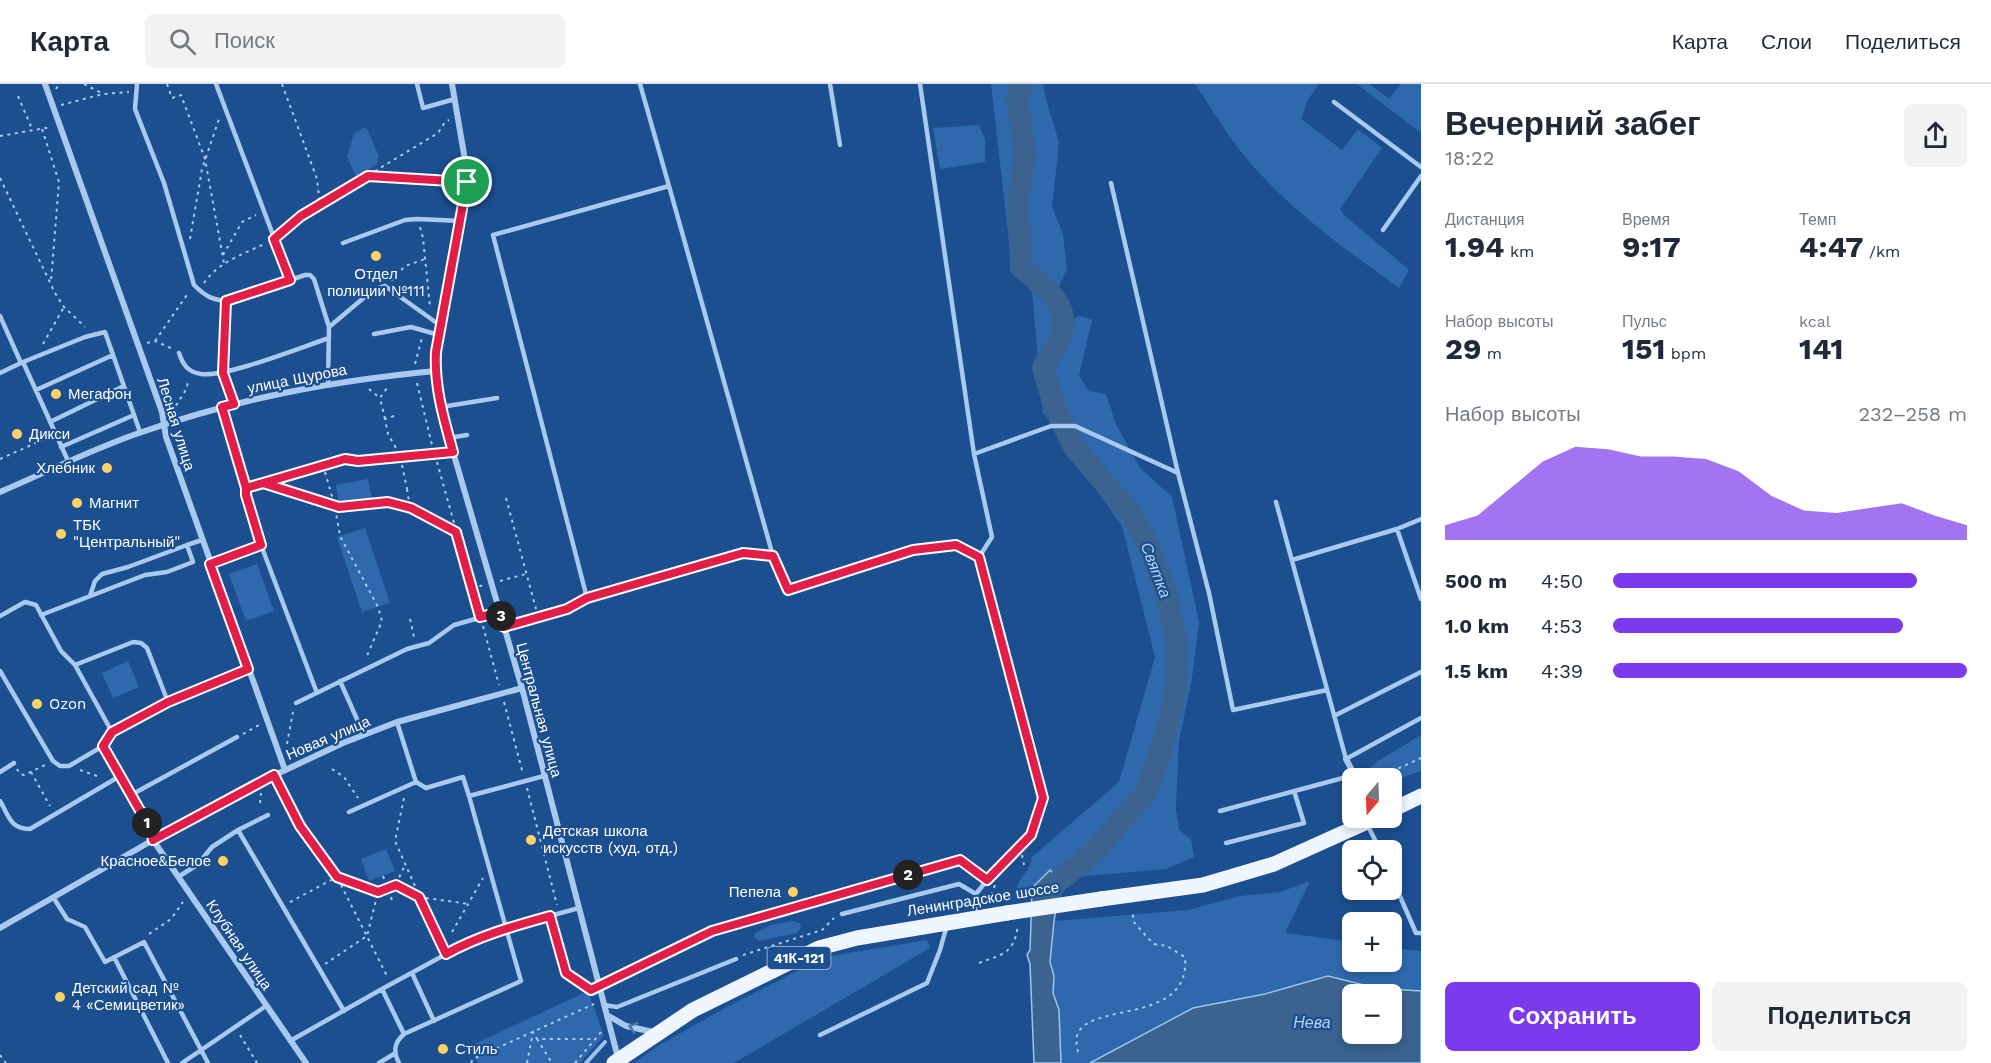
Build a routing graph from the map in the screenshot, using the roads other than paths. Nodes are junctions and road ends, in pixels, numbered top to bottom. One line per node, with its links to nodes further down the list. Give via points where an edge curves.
1 (45, 84): 43 (street, Лесная улица)
2 (137, 84): 19 (lane, via 135,109 164,183 194,285 206,296 226,301)
3 (216, 84): 19 (lane)
4 (417, 84): 9 (lane, via 423,108)
5 (452, 84): 9 (street, Центральная улица)
6 (640, 84): 15 (lane)
7 (830, 84): 11 (lane)
8 (920, 84): 49 (lane)
9 (454, 99): 16 (street, Центральная улица, via 467,182)
10 (1334, 102): 12 (lane)
11 (840, 145)
12 (1421, 167)
13 (1421, 176): 17 (lane)
14 (1111, 183): 51 (lane)
15 (669, 186): 60 (lane); 65 (lane, via 493,235)
16 (461, 221): 18 (lane, via 405,220); 21 (street, Центральная улица)
17 (1383, 230)
18 (343, 243)
19 (290, 280): 22 (lane, via 305,275 314,279)
20 (0, 316): 24 (lane)
21 (441, 326): 22 (lane, via 385,286 373,290); 25 (street, Центральная улица)
22 (329, 327): 27 (lane)
23 (374, 334): 25 (lane, via 411,327)
24 (7, 335): 26 (lane); 30 (lane)
25 (439, 335): 31 (street, Центральная улица)
26 (0, 338)
27 (329, 338): 33 (lane); 34 (lane)
28 (179, 353): 33 (lane, via 189,371 202,375)
29 (113, 355): 30 (lane, via 105,332); 35 (lane); 36 (lane)
30 (22, 363): 32 (lane); 36 (lane)
31 (435, 371): 34 (street, улица Щурова); 40 (street, Центральная улица)
32 (0, 373)
33 (223, 373): 38 (lane)
34 (328, 384): 38 (street, улица Щурова)
35 (124, 386): 41 (lane); 42 (lane)
36 (36, 390): 42 (lane)
37 (496, 398): 40 (lane)
38 (234, 404): 39 (street, улица Щурова)
39 (222, 407): 43 (street, улица Щурова); 52 (lane)
40 (441, 407): 46 (street, Центральная улица)
41 (134, 415): 44 (lane); 47 (lane)
42 (50, 422): 47 (lane)
43 (164, 425): 44 (street, улица Щурова); 57 (street, Лесная улица)
44 (141, 432): 50 (street, улица Щурова)
45 (467, 435): 46 (lane)
46 (449, 438): 48 (street, Центральная улица)
47 (61, 447): 50 (lane)
48 (453, 452): 52 (lane, via 345,459); 67 (street, Центральная улица)
49 (974, 454): 51 (lane, via 1051,426 1075,426); 61 (lane, via 992,537)
50 (69, 463): 53 (street, улица Щурова)
51 (1178, 473): 77 (lane, via 1209,593 1233,710)
52 (246, 488): 59 (lane)
53 (0, 492)
54 (1276, 501): 62 (lane)
55 (1421, 519): 56 (lane)
56 (1397, 529): 62 (lane); 66 (lane)
57 (202, 540): 58 (lane); 63 (street, Лесная улица)
58 (187, 545): 64 (lane, via 102,574); 64 (lane, via 194,562)
59 (261, 545): 63 (lane); 78 (lane)
60 (773, 556): 61 (lane, via 788,590 913,550 956,545); 65 (lane, via 743,553)
61 (979, 557): 111 (lane, via 1043,798 1031,835)
62 (1292, 560): 77 (lane)
63 (210, 564): 72 (street, Лесная улица)
64 (90, 596): 68 (lane)
65 (587, 598): 70 (lane, via 567,609)
66 (1421, 599)
67 (500, 612): 70 (street, Центральная улица); 75 (lane, via 454,625 429,643)
68 (41, 615): 69 (lane, via 36,605 25,602); 71 (lane)
69 (0, 616)
70 (504, 627): 76 (street, Центральная улица)
71 (75, 665): 79 (lane, via 133,642 141,643 147,648); 84 (lane)
72 (248, 669): 79 (lane); 91 (street, Лесная улица)
73 (0, 671): 87 (lane, via 53,761 69,766)
74 (1421, 672): 81 (lane)
75 (340, 681): 78 (lane); 85 (lane)
76 (522, 688): 83 (street, Новая улица); 94 (street, Центральная улица)
77 (1327, 690): 81 (lane)
78 (317, 693): 80 (lane)
79 (168, 702): 84 (lane)
80 (296, 703)
81 (1334, 716): 88 (lane)
82 (1421, 718): 88 (lane)
83 (397, 722): 85 (street, Новая улица); 96 (lane)
84 (112, 732): 87 (lane)
85 (364, 735): 91 (street, Новая улица)
86 (237, 737): 98 (lane)
87 (103, 746): 93 (lane)
88 (1346, 759): 90 (street)
89 (14, 763): 92 (lane)
90 (1350, 768)
91 (285, 770): 108 (street, Новая улица)
92 (0, 772)
93 (120, 776): 98 (lane); 101 (lane, via 30,829 20,829 13,823)
94 (544, 776): 99 (lane); 114 (street, Центральная улица)
95 (1342, 780): 97 (lane)
96 (416, 782): 99 (lane, via 426,788 463,777); 104 (lane)
97 (1294, 791): 103 (lane); 109 (lane, via 1304,823)
98 (131, 795): 108 (lane)
99 (469, 796): 119 (lane)
100 (1421, 796): 102 (main road)
101 (0, 801)
102 (1402, 805)
103 (1220, 811)
104 (349, 812)
105 (268, 815): 107 (lane)
106 (1353, 828): 116 (main road, Ленинградское шоссе / 41К-121, bridge, via 1274,864 1203,885 1101,899 1006,906)
107 (238, 830): 110 (lane); 127 (lane)
108 (153, 840): 110 (street, Клубная улица); 112 (street, Новая улица)
109 (1226, 843)
110 (178, 877): 126 (street, Клубная улица)
111 (976, 894): 115 (lane, via 959,884); 116 (lane)
112 (53, 897): 118 (street, Новая улица); 121 (lane, via 67,918 85,927 105,962)
113 (1402, 900): 120 (lane, via 1416,933)
114 (579, 908): 119 (lane); 125 (street, Центральная улица)
115 (842, 914)
116 (975, 918): 117 (main road, Ленинградское шоссе / 41К-121)
117 (948, 922): 130 (main road, Ленинградское шоссе / 41К-121, via 819,948 693,1010); 132 (lane, via 927,983)
118 (0, 928)
119 (506, 928): 123 (lane, via 460,946); 129 (lane, via 521,981)
120 (1421, 933)
121 (114, 957): 134 (lane, via 144,942); 137 (lane)
122 (736, 958): 125 (lane, via 617,1007)
123 (412, 973): 124 (lane); 129 (lane)
124 (382, 989): 127 (lane); 131 (lane)
125 (604, 1005): 128 (street, Центральная улица)
126 (266, 1006): 133 (street, Клубная улица); 134 (lane)
127 (344, 1011): 133 (lane)
128 (607, 1014): 130 (street, one-way to 128, via 635,1029); 136 (street, Центральная улица)
129 (434, 1021): 131 (lane)
130 (661, 1031): 136 (main road, Ленинградское шоссе / 41К-121)
131 (404, 1034): 135 (lane, via 396,1042)
132 (820, 1035)
133 (290, 1041): 140 (street, Клубная улица)
134 (201, 1050): 138 (lane); 139 (lane)
135 (394, 1054): 141 (lane); 142 (lane)
136 (616, 1061)
137 (168, 1063)
138 (182, 1063)
139 (208, 1063)
140 (306, 1063)
141 (379, 1063)
142 (399, 1063)

